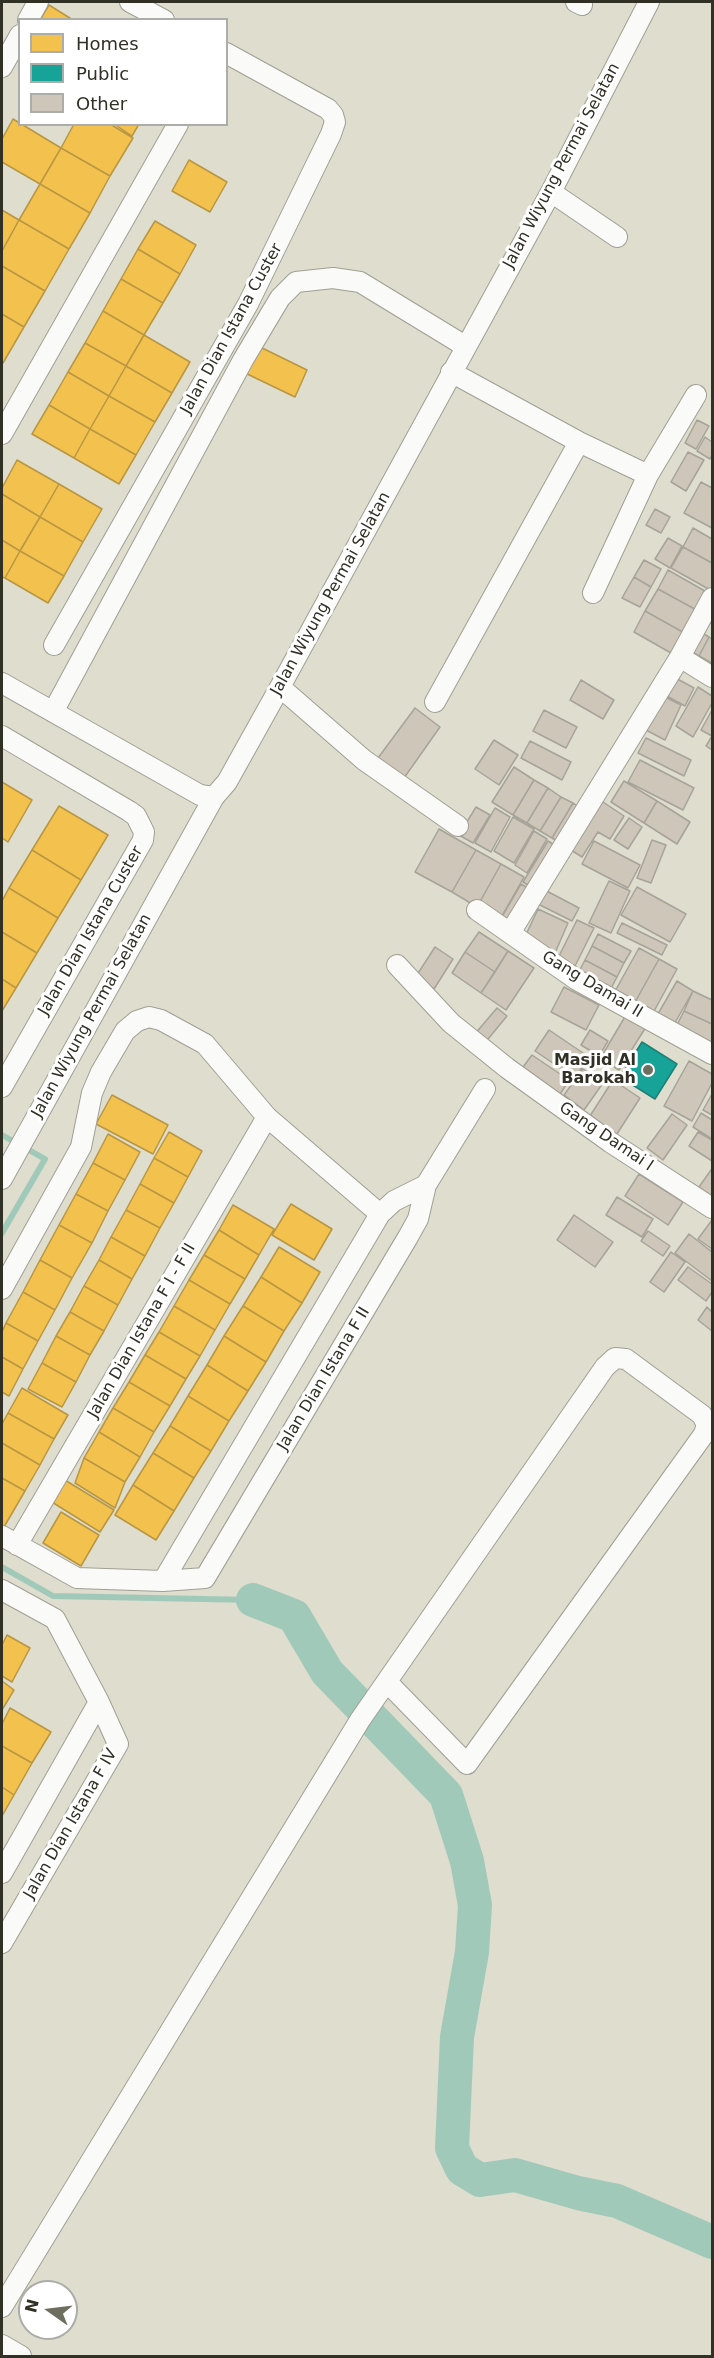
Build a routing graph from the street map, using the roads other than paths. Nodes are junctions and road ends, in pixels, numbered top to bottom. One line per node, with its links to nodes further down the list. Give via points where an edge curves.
1 (38, 2): 4 (street)
2 (130, 2): 5 (street)
3 (649, 2): 10 (street, Jalan Wiyung Permai Selatan)
4 (29, 18)
5 (160, 18)
6 (18, 38): 8 (street)
7 (228, 54): 20 (street, Jalan Dian Istana Custer, via 328,109 335,122 248,304)
8 (2, 67)
9 (177, 126): 15 (street)
10 (551, 192): 11 (street); 12 (street, Jalan Wiyung Permai Selatan)
11 (617, 237)
12 (465, 346): 13 (street, Jalan Wiyung Permai Selatan); 26 (street, via 360,282 333,278 296,282 280,297 243,360)
13 (451, 372): 16 (street); 24 (street, Jalan Wiyung Permai Selatan)
14 (696, 395): 17 (street)
15 (2, 434)
16 (579, 442): 17 (street); 25 (street)
17 (648, 475): 18 (street)
18 (593, 593)
19 (712, 598): 21 (street)
20 (54, 645)
21 (680, 657): 22 (street); 31 (street)
22 (712, 677)
23 (2, 683): 26 (street)
24 (280, 687): 28 (street, Jalan Wiyung Permai Selatan, via 227,782); 29 (street, via 364,760)
25 (435, 702)
26 (53, 712): 28 (street, via 201,795)
27 (2, 736): 34 (street, Jalan Dian Istana Custer, via 129,811 144,832 143,840)
28 (214, 797): 37 (street, Jalan Wiyung Permai Selatan)
29 (458, 826)
30 (477, 910): 31 (street, Gang Damai II)
31 (510, 933): 33 (street, Gang Damai II, via 577,980)
32 (397, 965): 39 (street, Gang Damai I, via 452,1023 507,1068 610,1142)
33 (712, 1054)
34 (2, 1087)
35 (485, 1089): 38 (street)
36 (267, 1117): 40 (street); 41 (street, via 206,1044 161,1020 149,1017 137,1021 125,1031 101,1072 92,1093 81,1147); 42 (street, Jalan Dian Istana F I - F II)
37 (2, 1179)
38 (426, 1185): 40 (street); 43 (street, Jalan Dian Istana F II, via 418,1219 408,1237 206,1576)
39 (712, 1208)
40 (380, 1214): 43 (street)
41 (2, 1289)
42 (9, 1540): 43 (street, Jalan Dian Istana F II, via 77,1578)
43 (163, 1581)
44 (2, 1590): 46 (street, Jalan Dian Istana F IV, via 55,1619)
45 (382, 1690): 45 (street, via 605,1367 615,1358 626,1359 702,1415 707,1425 704,1434 467,1764); 49 (street, via 360,1720)
46 (99, 1702): 47 (street); 48 (street, Jalan Dian Istana F IV, via 118,1744)
47 (2, 1873)
48 (2, 1943)
49 (2, 2307)
50 (2, 2345): 51 (street)
51 (21, 2356)

